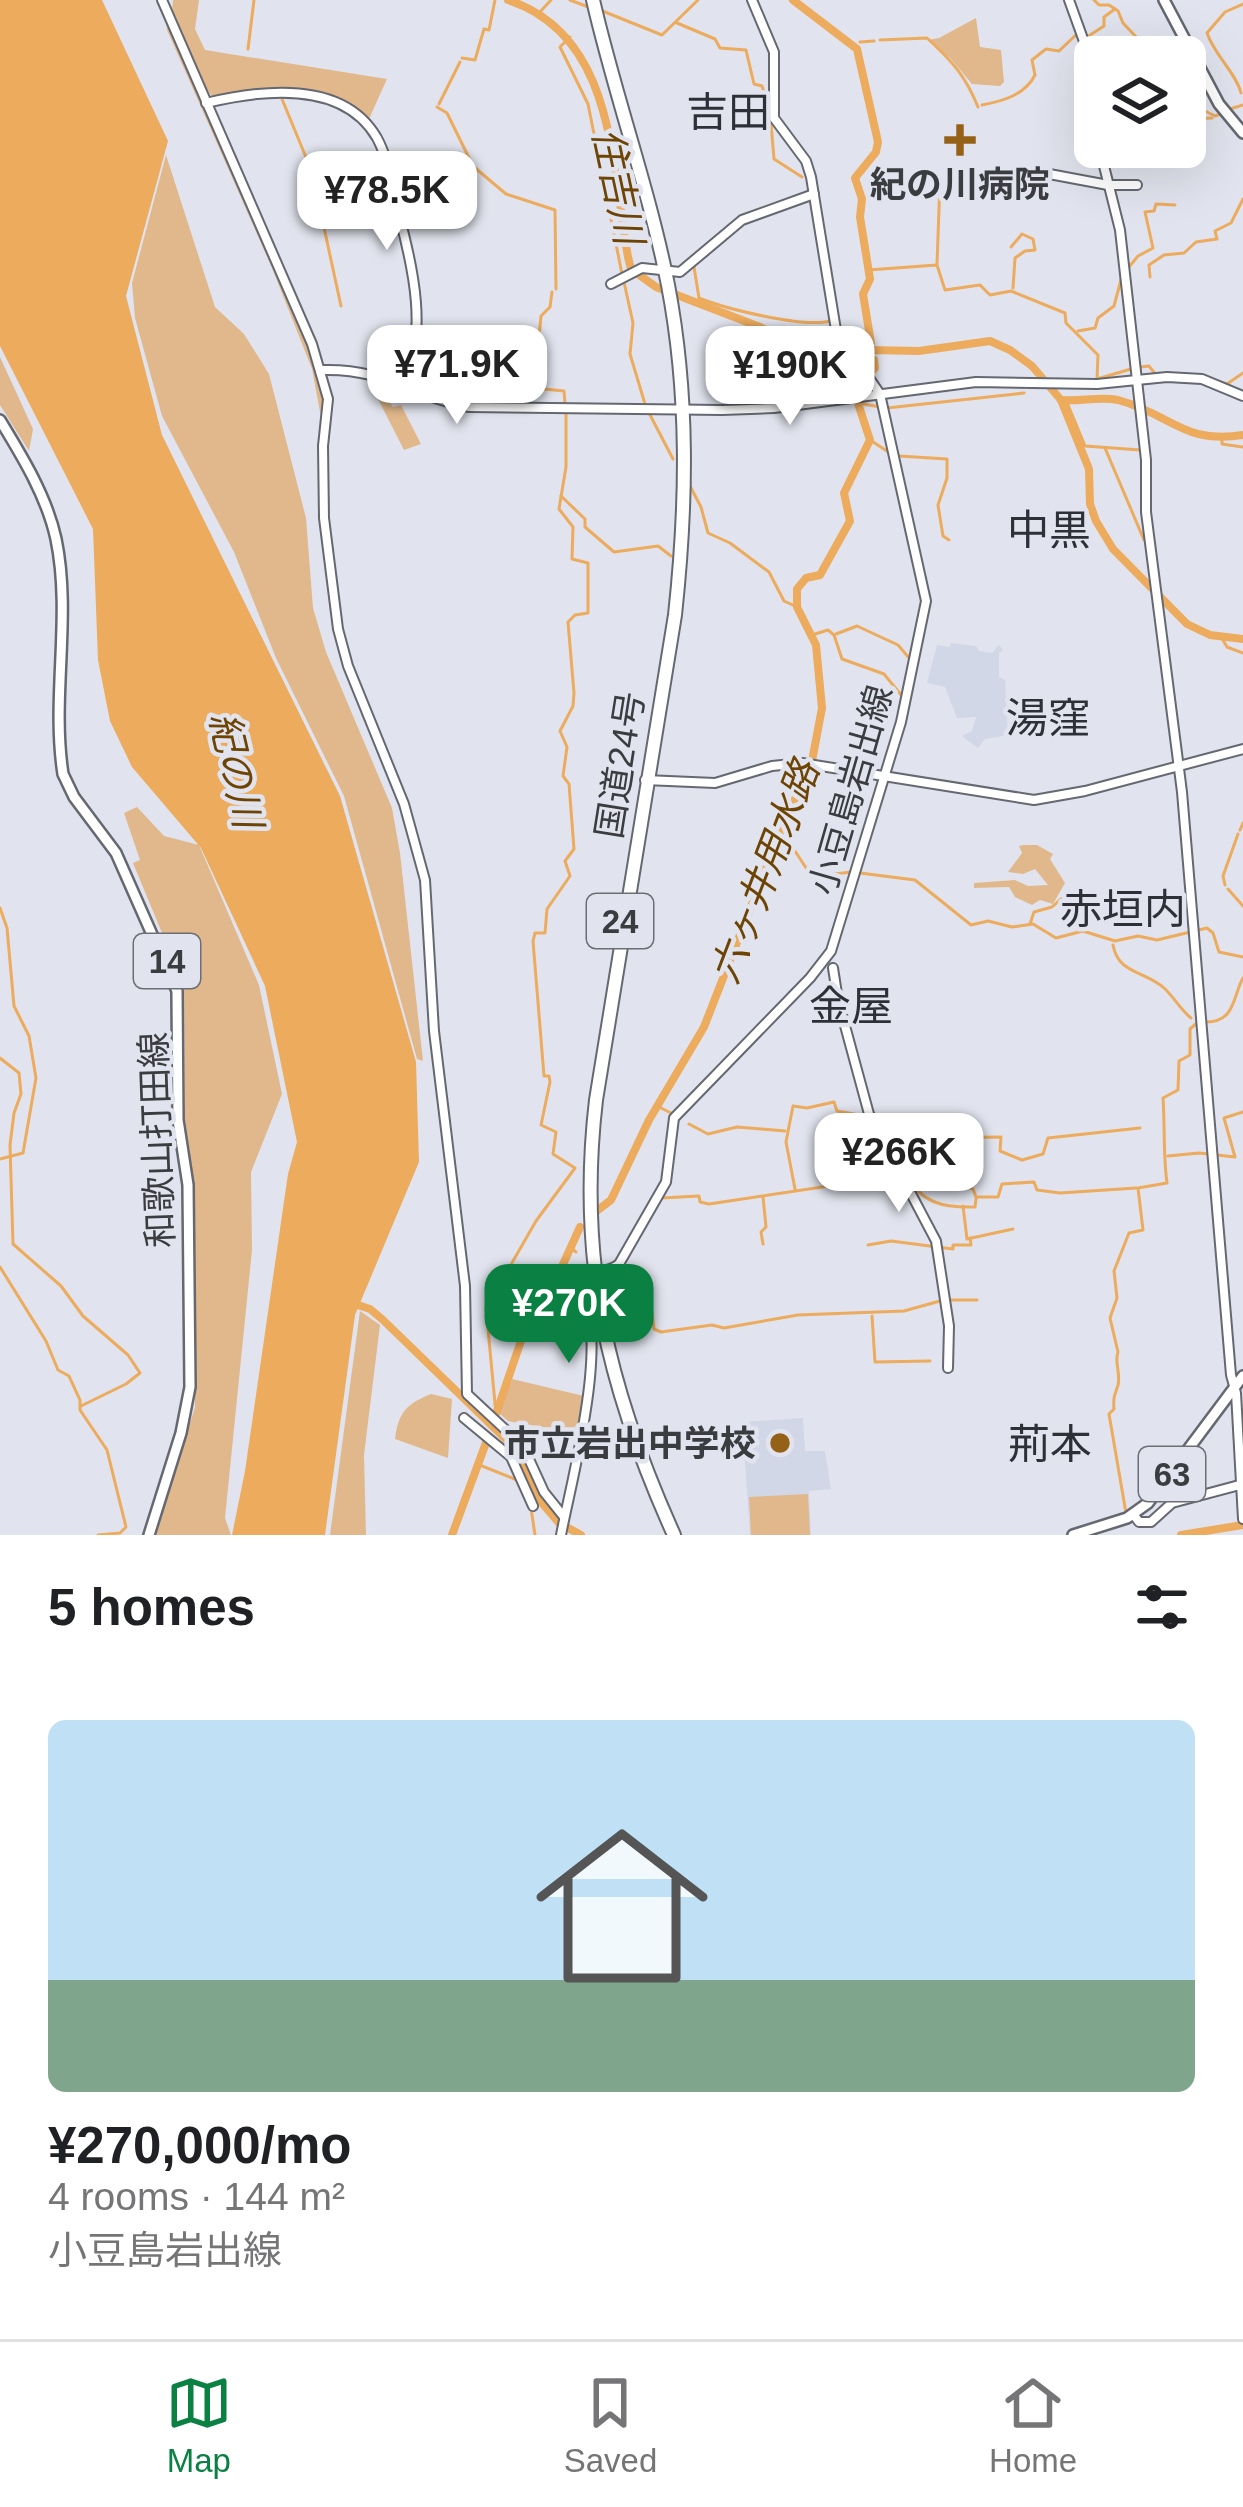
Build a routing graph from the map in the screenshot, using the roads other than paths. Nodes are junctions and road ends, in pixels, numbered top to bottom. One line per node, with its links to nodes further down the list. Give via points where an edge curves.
1 (162, 0): 7 (street)
2 (752, 0): 13 (street, 小豆島岩出線, via 774,52 774,118 806,161)
3 (1070, 0): 6 (street)
4 (1164, 0): 8 (main road)
5 (591, 4): 14 (highway, 国道24号 / 24)
6 (1082, 36)
7 (206, 103): 16 (street); 18 (street, via 297,92 356,116 376,138 412,264 418,338)
8 (1243, 133)
9 (1106, 168): 11 (street)
10 (993, 176): 11 (street, via 1044,173)
11 (1108, 185): 12 (street); 17 (street)
12 (1137, 185)
13 (814, 194): 14 (street, via 742,220 694,265); 19 (street, 小豆島岩出線, via 836,330)
14 (662, 275): 15 (street, via 636,272); 21 (highway, 国道24号 / 24)
15 (611, 284)
16 (322, 370): 18 (street); 36 (street, via 324,518 338,629 425,880 465,1286 467,1394 523,1446)
17 (1137, 380): 19 (street, via 976,382); 20 (street, via 1202,379); 24 (street)
18 (407, 384): 21 (street, via 469,407)
19 (880, 394): 21 (street); 25 (street, 小豆島岩出線, via 926,602)
20 (1243, 396)
21 (681, 410): 26 (highway, 国道24号 / 24, via 675,561)
22 (0, 420): 37 (main road, 和歌山打田線 / 14, via 56,539 63,774 116,853 177,991 190,1387)
23 (1243, 749): 24 (street)
24 (1178, 766): 25 (street, via 1034,800); 30 (street)
25 (884, 776): 26 (street, via 802,763 715,783); 27 (street, 小豆島岩出線)
26 (645, 780): 28 (highway, 国道24号 / 24, via 587,1134)
27 (828, 965): 28 (street, 小豆島岩出線, via 680,1108 658,1198 619,1264); 29 (street, via 874,1126 936,1241)
28 (591, 1274): 36 (street, via 576,1281 593,1348); 38 (highway, 国道24号 / 24, via 615,1404)
29 (948, 1368)
30 (1239, 1385): 32 (street); 34 (main road, 63, via 1162,1496)
31 (464, 1418): 33 (street, via 511,1457)
32 (1242, 1485): 34 (street, via 1172,1503 1150,1522); 35 (street)
33 (533, 1506)
34 (1135, 1516): 39 (main road, 63); 40 (main road, 63)
35 (1243, 1519)
36 (563, 1526)
37 (148, 1535)
38 (671, 1535)
39 (1073, 1535)
40 (1092, 1535)

